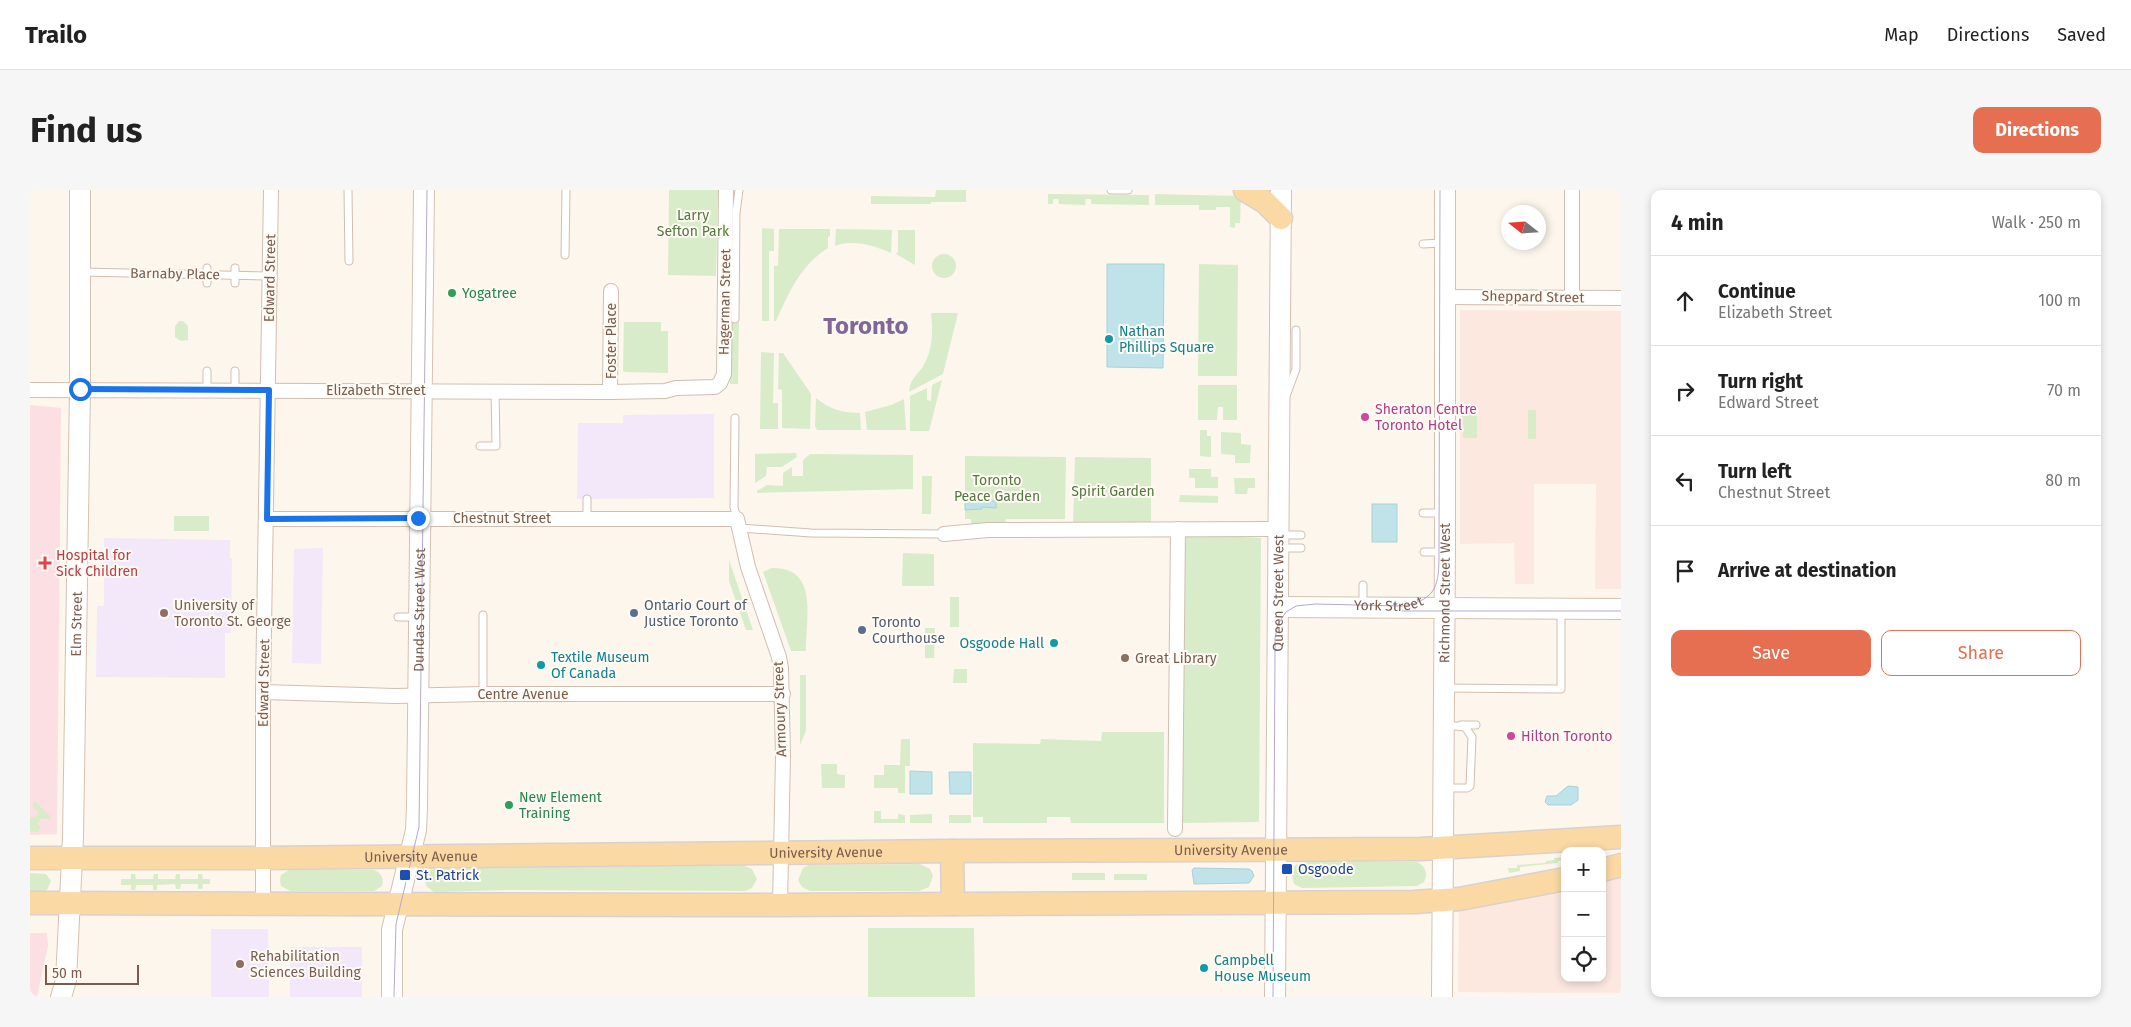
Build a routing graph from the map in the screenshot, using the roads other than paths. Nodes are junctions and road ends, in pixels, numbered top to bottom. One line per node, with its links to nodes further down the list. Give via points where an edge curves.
1 (80, 190): 19 (main road, Elm Street)
2 (271, 190): 20 (street, Edward Street)
3 (348, 190): 18 (lane)
4 (424, 190): 35 (main road, Dundas Street West)
5 (566, 190): 17 (lane)
6 (726, 190): 29 (street, Hagerman Street, via 724,374)
7 (739, 190): 25 (lane)
8 (1111, 190): 9 (lane)
9 (1128, 190)
10 (1245, 190): 14 (main road, via 1265,202)
11 (1281, 190): 14 (main road, Queen Street West)
12 (1445, 190): 15 (main road, Richmond Street West)
13 (1572, 190): 23 (street)
14 (1281, 218): 38 (main road, Queen Street West)
15 (1445, 243): 16 (lane); 22 (main road, Richmond Street West)
16 (1423, 244)
17 (565, 255)
18 (349, 261)
19 (80, 272): 20 (lane, Barnaby Place); 30 (main road, Elm Street)
20 (270, 276): 34 (street, Edward Street)
21 (611, 291): 37 (street, Foster Place)
22 (1445, 297): 23 (street, Sheppard Street); 43 (main road, Richmond Street West)
23 (1572, 298): 24 (street, Sheppard Street)
24 (1621, 298)
25 (735, 319)
26 (1296, 330): 38 (lane, via 1296,370)
27 (235, 370): 32 (lane)
28 (207, 371): 31 (lane)
29 (720, 384): 37 (street, Elizabeth Street, via 665,392)
30 (80, 389): 31 (street, Elizabeth Street); 33 (street, Elizabeth Street); 80 (main road, Elm Street)
31 (207, 389): 32 (street, Elizabeth Street)
32 (235, 389): 34 (street, Elizabeth Street)
33 (30, 390)
34 (269, 390): 35 (street, Elizabeth Street); 45 (street, Edward Street)
35 (422, 391): 36 (street, Elizabeth Street); 44 (main road, Dundas Street West)
36 (495, 391): 37 (street, Elizabeth Street); 40 (lane, via 496,446)
37 (610, 392)
38 (1280, 413): 51 (main road, Queen Street West)
39 (735, 418): 47 (lane, via 734,508)
40 (480, 446)
41 (587, 499): 46 (lane)
42 (1423, 513): 43 (lane)
43 (1445, 513): 54 (main road, Richmond Street West)
44 (421, 518): 45 (street, Chestnut Street); 46 (street, Chestnut Street); 63 (main road, Dundas Street West)
45 (267, 519): 65 (street, Edward Street)
46 (587, 519): 47 (street, Chestnut Street)
47 (738, 524): 49 (lane, via 827,533); 67 (street, Armoury Street, via 748,567 779,657)
48 (1178, 529): 49 (street, via 978,530); 51 (street); 72 (street)
49 (944, 534)
50 (1301, 535): 51 (lane)
51 (1279, 538): 52 (lane); 56 (main road, Queen Street West)
52 (1301, 548)
53 (1424, 552): 54 (lane)
54 (1445, 552): 58 (main road, Richmond Street West)
55 (1363, 585): 57 (lane)
56 (1278, 607): 57 (main road, York Street); 75 (main road, Queen Street West)
57 (1363, 608): 58 (main road, York Street)
58 (1444, 608): 59 (main road, York Street); 64 (main road, Richmond Street West)
59 (1561, 609): 60 (main road, York Street); 64 (lane, via 1561,689)
60 (1621, 609)
61 (483, 615): 66 (lane)
62 (398, 617): 63 (lane)
63 (419, 618): 68 (main road, Dundas Street West)
64 (1444, 688): 69 (main road, Richmond Street West)
65 (264, 692): 68 (street, Centre Avenue); 81 (street, Edward Street)
66 (483, 694): 67 (street, Centre Avenue); 68 (street, Centre Avenue)
67 (783, 694): 77 (street, Armoury Street)
68 (418, 695): 78 (main road, Dundas Street West, via 417,813)
69 (1451, 725): 70 (lane); 71 (main road, Richmond Street West); 71 (lane, via 1465,727 1472,737 1471,788)
70 (1476, 725)
71 (1443, 788): 74 (main road, Richmond Street West)
72 (1175, 830)
73 (1621, 837): 74 (main road, University Avenue)
74 (1443, 848): 75 (main road, University Avenue); 85 (main road, Richmond Street West)
75 (1276, 849): 76 (main road, University Avenue); 88 (main road, Queen Street West)
76 (952, 851): 77 (main road, University Avenue); 90 (main road)
77 (780, 853): 78 (main road, University Avenue); 92 (street, Armoury Street)
78 (410, 856): 81 (main road, University Avenue); 89 (main road, Dundas Street West)
79 (30, 858): 80 (main road, University Avenue)
80 (73, 858): 81 (main road, University Avenue); 87 (main road, Elm Street)
81 (263, 858): 91 (street, Edward Street)
82 (1621, 865): 83 (main road)
83 (1606, 869)
84 (1561, 880): 85 (main road)
85 (1442, 901): 88 (main road); 96 (main road, Richmond Street West)
86 (30, 903): 87 (main road)
87 (71, 903): 91 (main road); 93 (main road, Elm Street)
88 (1276, 903): 90 (main road); 95 (main road, Queen Street West)
89 (398, 904): 91 (main road); 92 (main road); 94 (main road, Dundas Street West, via 392,930)
90 (953, 904): 92 (main road)
91 (263, 905)
92 (780, 905)
93 (66, 991)
94 (392, 997)
95 (1275, 997)
96 (1442, 997)

